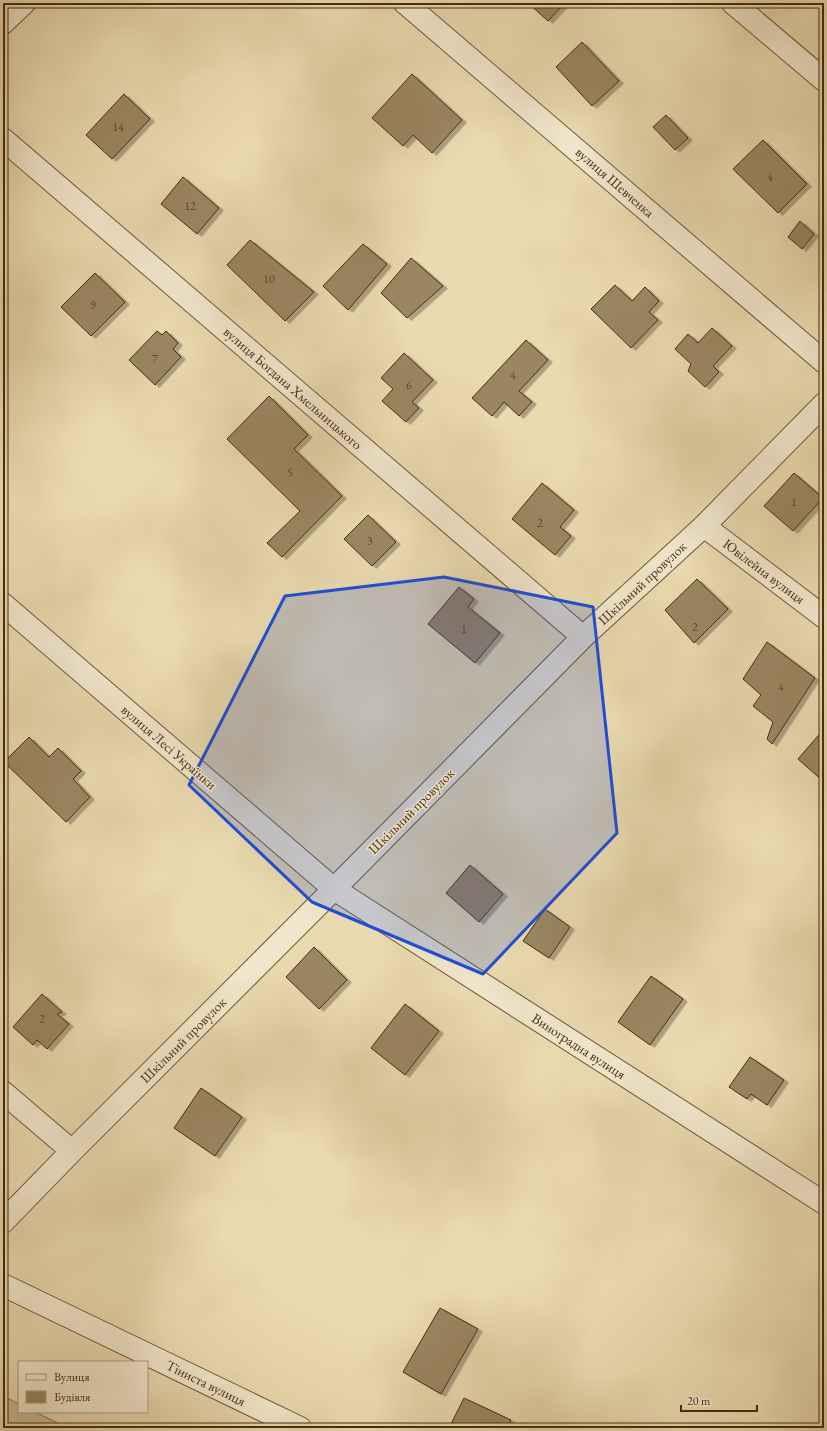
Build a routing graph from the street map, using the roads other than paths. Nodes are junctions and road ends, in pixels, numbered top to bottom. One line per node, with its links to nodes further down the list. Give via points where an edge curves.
1 (24, 3): 4 (street)
2 (405, 3): 7 (street, вулиця Шевченка)
3 (733, 3): 5 (street)
4 (3, 23)
5 (824, 80)
6 (3, 139): 12 (street, вулиця Богдана Хмельницького)
7 (824, 362)
8 (824, 404): 9 (street, Шкільний провулок)
9 (704, 526): 11 (street, Ювілейна вулиця); 12 (street, Шкільний провулок)
10 (3, 604): 13 (street, вулиця Лесі Українки)
11 (824, 617)
12 (584, 637): 13 (street, Шкільний провулок)
13 (334, 889): 15 (street, Шкільний провулок); 16 (street, Виноградна вулиця)
14 (3, 1092): 15 (street)
15 (72, 1151): 17 (street, Шкільний провулок)
16 (824, 1203)
17 (3, 1222)
18 (3, 1285): 19 (street, Тіниста вулиця)
19 (300, 1428)

